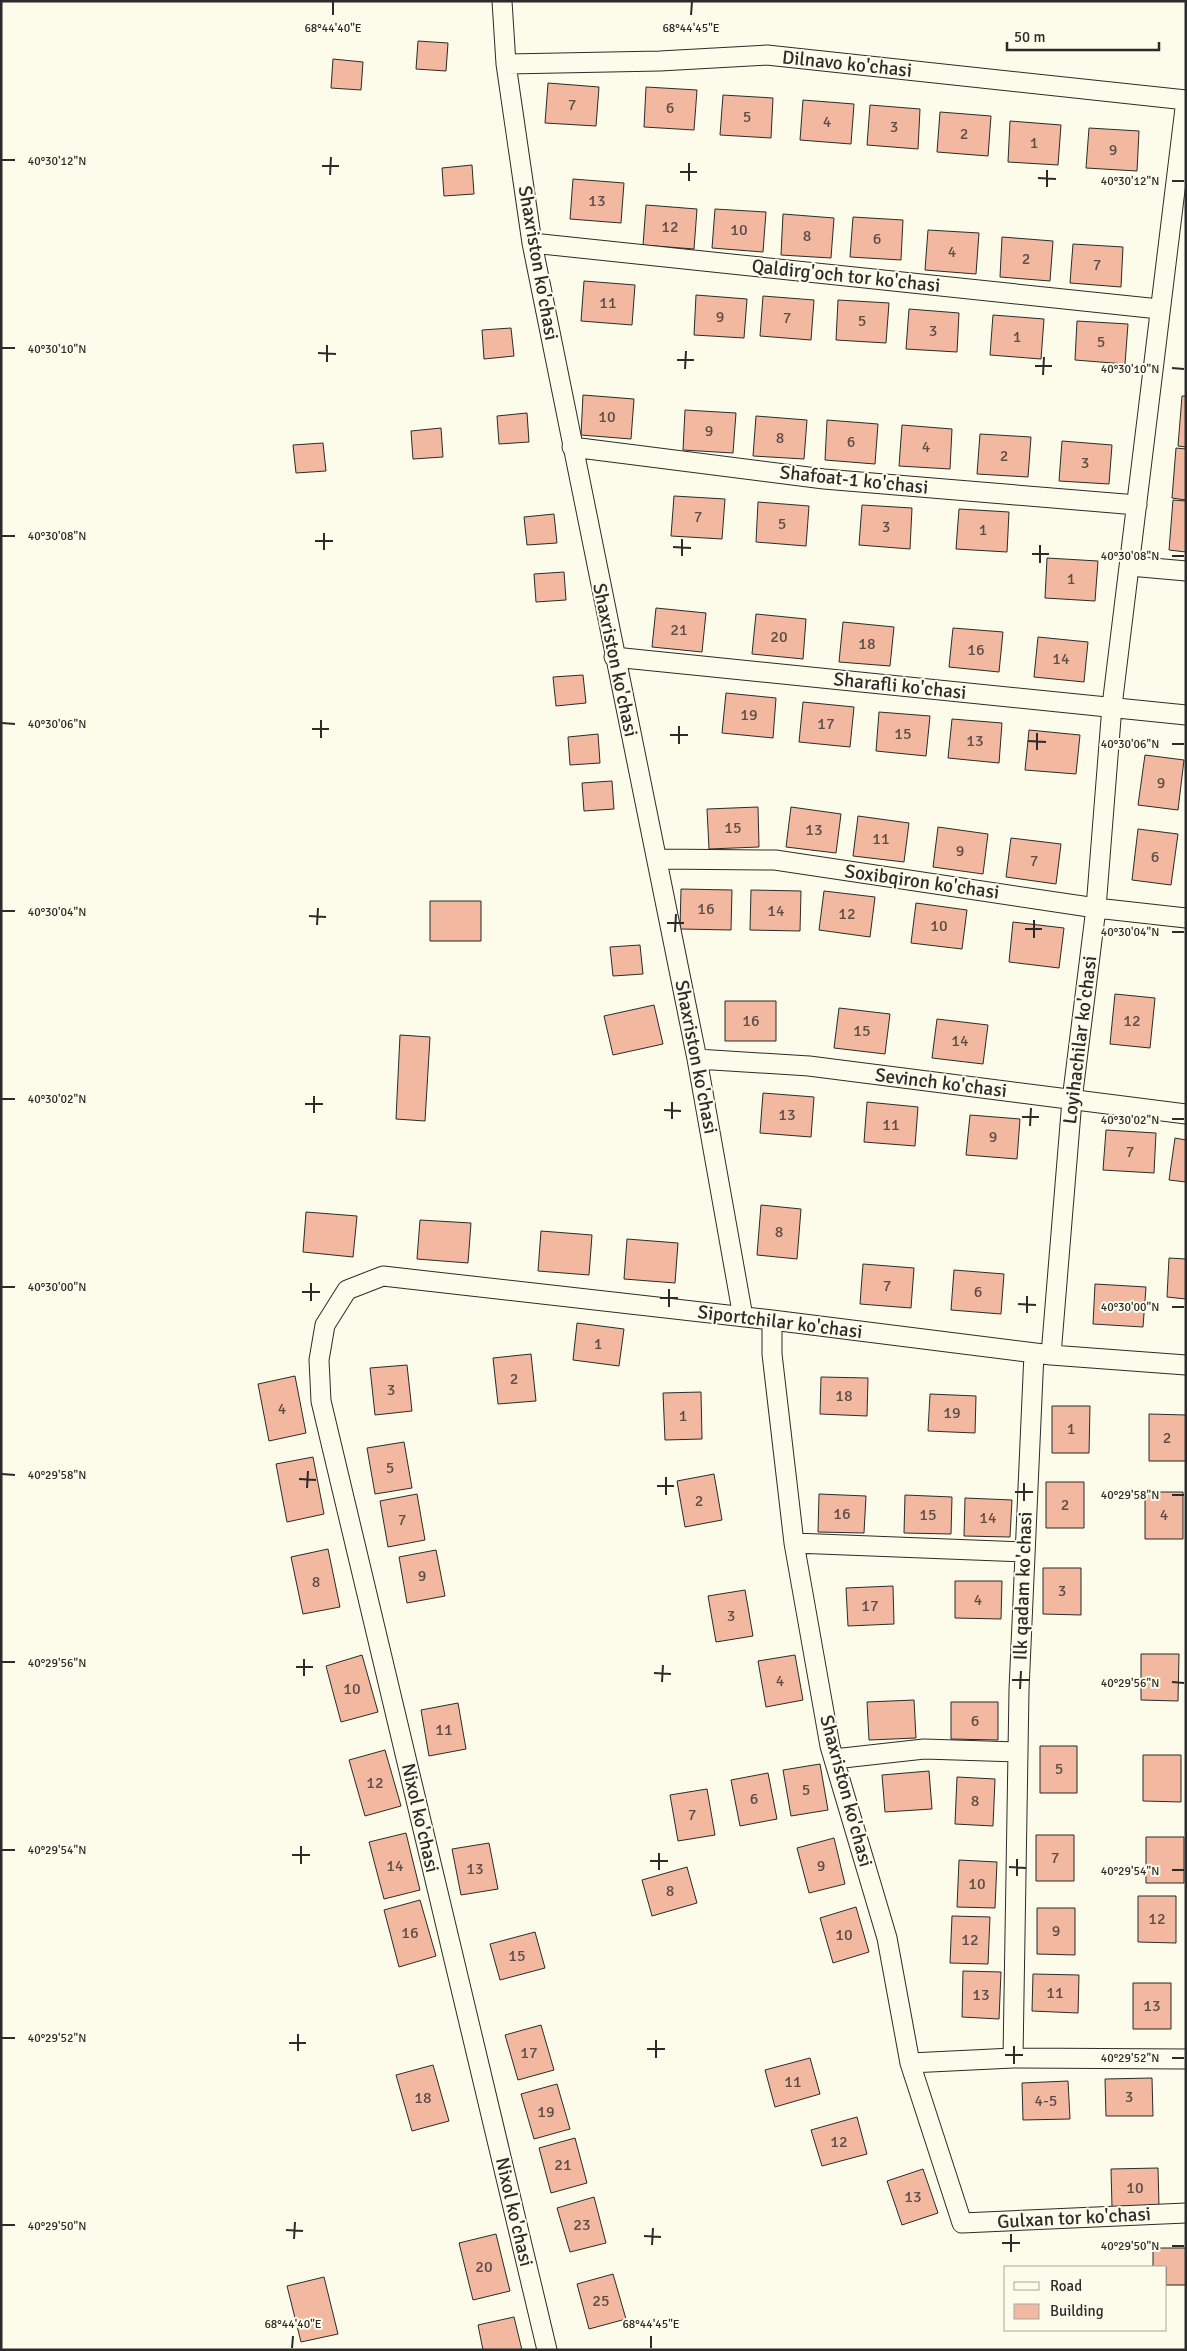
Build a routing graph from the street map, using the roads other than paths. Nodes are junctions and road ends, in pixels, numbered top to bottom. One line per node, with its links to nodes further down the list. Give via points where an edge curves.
1 (502, 1): 2 (street, Shaxriston ko'chasi)
2 (506, 64): 3 (street, Dilnavo ko'chasi, via 767,55); 4 (street, Shaxriston ko'chasi)
3 (1186, 100): 5 (street, Loyihachilar ko'chasi)
4 (532, 243): 5 (street, Qaldirg'och tor ko'chasi); 6 (street, Shaxriston ko'chasi)
5 (1159, 309): 7 (street, Loyihachilar ko'chasi)
6 (572, 447): 7 (street, Shafoat-1 ko'chasi, via 824,479); 10 (street, Shaxriston ko'chasi)
7 (1137, 505): 8 (street, Loyihachilar ko'chasi)
8 (1130, 566): 9 (street); 11 (street, Loyihachilar ko'chasi)
9 (1186, 570)
10 (614, 657): 11 (street, Sharafli ko'chasi); 13 (street, Shaxriston ko'chasi)
11 (1112, 706): 12 (street, Sharafli ko'chasi); 14 (street, Loyihachilar ko'chasi)
12 (1186, 715)
13 (657, 859): 14 (street, Soxibqiron ko'chasi, via 775,860); 16 (street, Shaxriston ko'chasi)
14 (1096, 908): 15 (street, Soxibqiron ko'chasi); 17 (street, Loyihachilar ko'chasi)
15 (1186, 918)
16 (697, 1059): 17 (street, Sevinch ko'chasi, via 809,1066); 20 (street, Shaxriston ko'chasi)
17 (1072, 1100): 18 (street, Sevinch ko'chasi); 22 (street, Loyihachilar ko'chasi)
18 (1186, 1114)
19 (347, 1290): 20 (street, Siportchilar ko'chasi, via 384,1276); 33 (street, Nixol ko'chasi, via 325,1325 319,1360 321,1401)
20 (743, 1317): 21 (street, Siportchilar ko'chasi)
21 (772, 1320): 22 (street, Siportchilar ko'chasi); 24 (street, Shaxriston ko'chasi, via 772,1354)
22 (1043, 1354): 23 (street, Siportchilar ko'chasi); 25 (street, Ilk qadam ko'chasi)
23 (1186, 1365)
24 (794, 1543): 25 (street); 27 (street, Shaxriston ko'chasi)
25 (1025, 1552): 26 (street, Ilk qadam ko'chasi)
26 (1018, 1752): 27 (street, via 924,1749); 28 (street, Ilk qadam ko'chasi)
27 (834, 1759): 30 (street, Shaxriston ko'chasi, via 887,1938)
28 (1013, 2058): 29 (street); 30 (street)
29 (1186, 2059)
30 (910, 2063): 32 (street, Shaxriston ko'chasi)
31 (1186, 2213): 32 (street, Gulxan tor ko'chasi)
32 (962, 2223)
33 (547, 2350)

